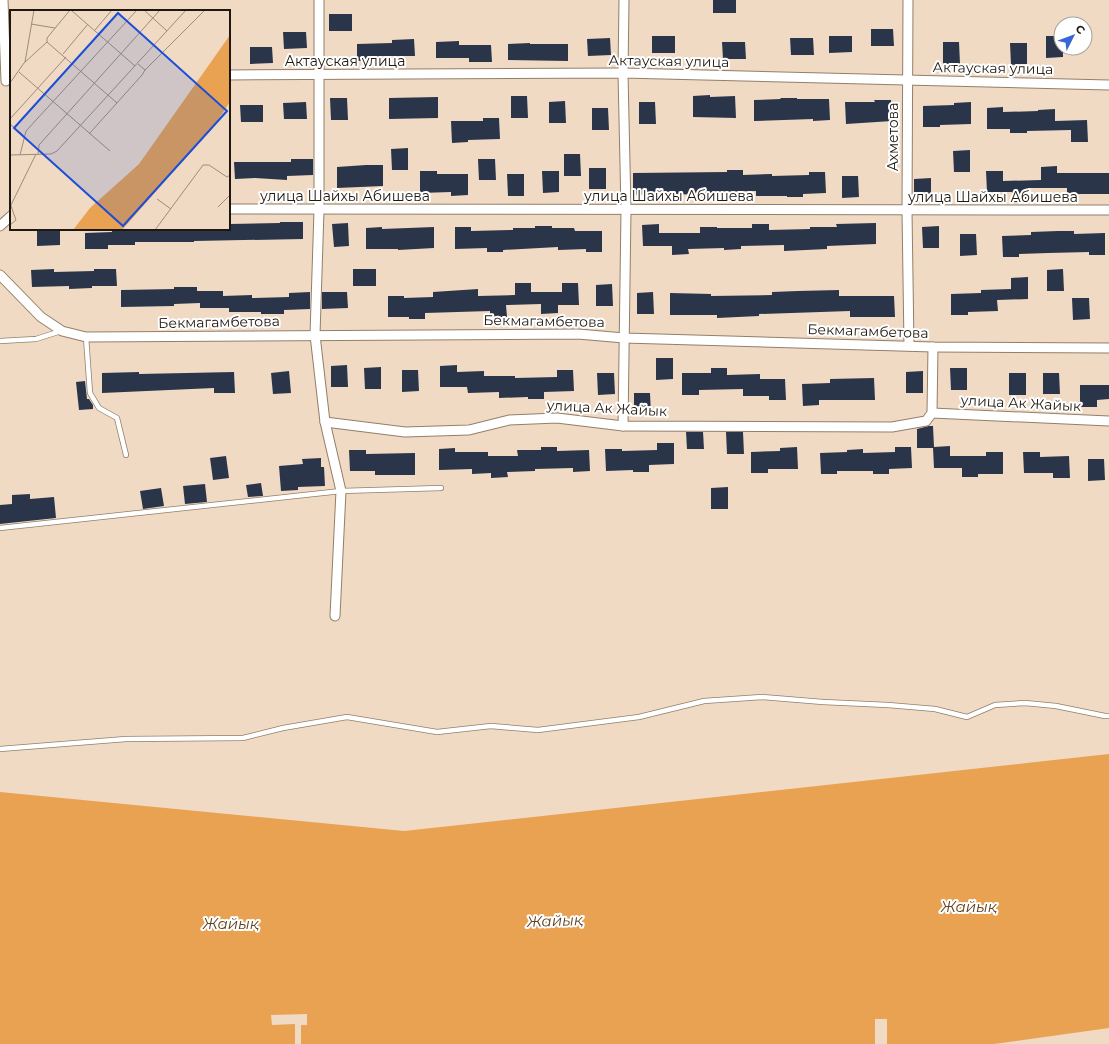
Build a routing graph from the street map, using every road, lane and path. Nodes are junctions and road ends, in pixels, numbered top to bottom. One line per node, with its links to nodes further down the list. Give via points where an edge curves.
1 (3, 0): 9 (street)
2 (319, 0): 7 (street)
3 (624, 0): 5 (street)
4 (908, 0): 8 (street, Ахметова)
5 (623, 73): 7 (street, Актауская улица); 8 (street, Актауская улица); 13 (street)
6 (230, 75): 7 (street, Актауская улица)
7 (320, 75): 12 (street)
8 (907, 80): 10 (street, Актауская улица); 15 (street, Ахметова)
9 (6, 81)
10 (1109, 85)
11 (230, 209): 12 (street, улица Шайхы Абишева)
12 (319, 210): 13 (street, улица Шайхы Абишева); 20 (street)
13 (626, 210): 15 (street, улица Шайхы Абишева); 22 (street)
14 (1109, 210): 15 (street, улица Шайхы Абишева)
15 (907, 211): 24 (street, Ахметова)
16 (10, 217): 17 (street)
17 (0, 226)
18 (0, 275): 19 (street, Бекмагамбетова, via 41,317)
19 (62, 331): 21 (street, Бекмагамбетова); 23 (lane, via 36,340)
20 (315, 335): 21 (street, Бекмагамбетова); 22 (street, Бекмагамбетова, via 578,334); 29 (street)
21 (86, 337): 31 (lane, via 90,393 99,408 117,418)
22 (624, 338): 24 (street, Бекмагамбетова); 30 (street)
23 (0, 341)
24 (909, 346): 25 (street, Бекмагамбетова)
25 (933, 347): 26 (street, Бекмагамбетова); 27 (street)
26 (1109, 348)
27 (932, 413): 28 (street, улица Ак Жайык); 30 (street, улица Ак Жайык, via 926,421 892,427)
28 (1109, 421)
29 (325, 422): 30 (street, улица Ак Жайык, via 405,432 469,430 509,420 557,418); 33 (street)
30 (623, 426)
31 (126, 456)
32 (441, 488): 33 (lane)
33 (341, 492): 34 (lane); 35 (street)
34 (0, 528)
35 (334, 616)
36 (1109, 716): 37 (lane, via 1025,703 995,705 967,717 935,709 762,697 704,701 639,717 538,730 491,726 437,732 347,717 243,738 126,739)
37 (0, 749)

